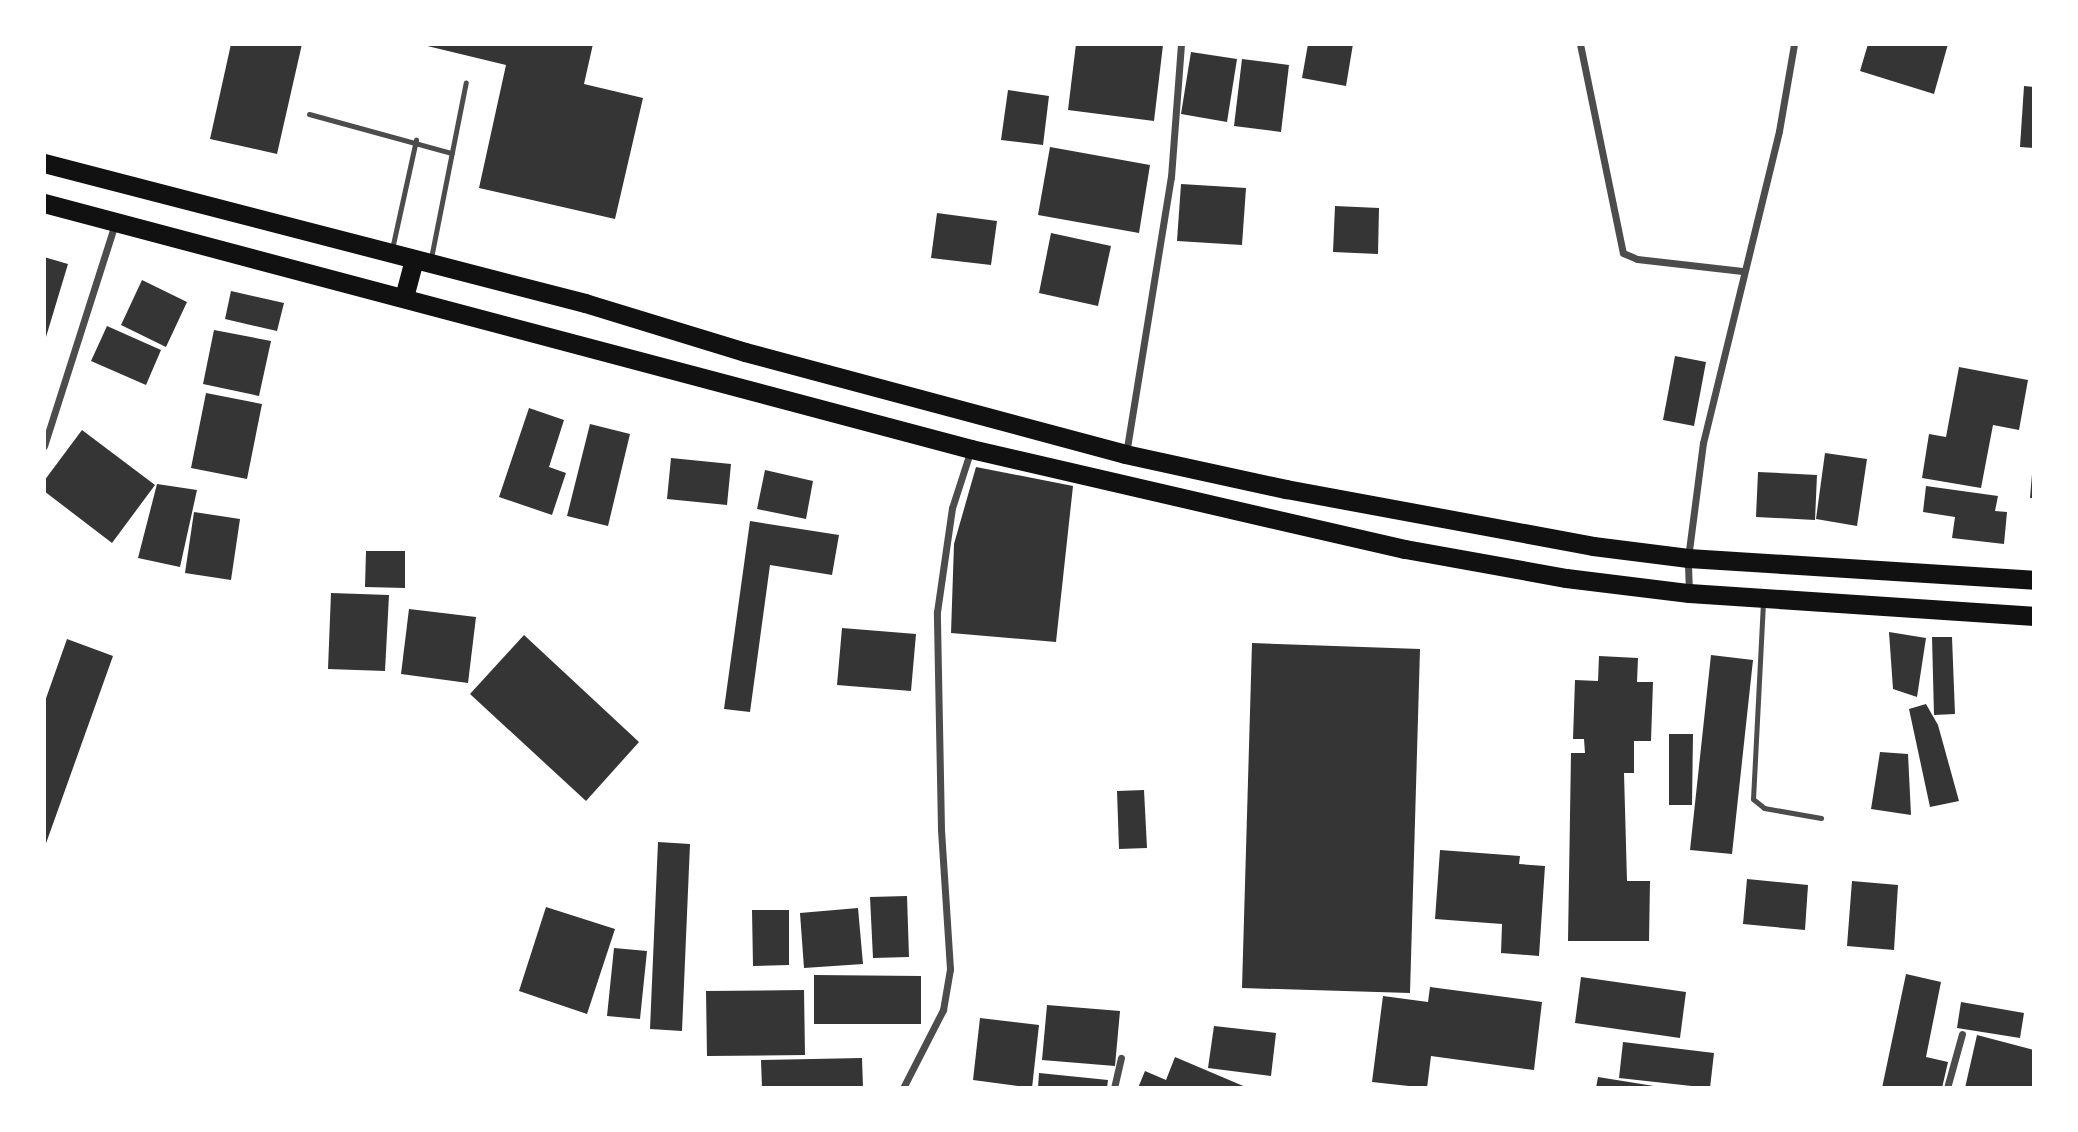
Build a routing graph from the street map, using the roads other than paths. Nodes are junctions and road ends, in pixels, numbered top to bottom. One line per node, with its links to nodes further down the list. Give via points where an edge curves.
1 (1181, 44): 17 (street, via 1171,177)
2 (1580, 44): 13 (street, via 1623,253 1637,259)
3 (1794, 44): 13 (street, via 1779,131)
4 (466, 82): 7 (lane)
5 (309, 114): 6 (lane)
6 (416, 140): 7 (lane); 11 (lane)
7 (452, 153): 12 (lane)
8 (44, 163): 11 (highway)
9 (44, 203): 10 (highway)
10 (115, 222): 14 (highway); 15 (street)
11 (392, 252): 12 (highway)
12 (422, 261): 14 (highway); 17 (highway)
13 (1742, 271): 18 (street, via 1703,443)
14 (404, 297): 16 (highway)
15 (44, 446)
16 (971, 449): 20 (highway, via 1405,549 1566,578); 26 (street, via 952,508 937,612 940,804 950,969 943,1010)
17 (1125, 454): 18 (highway, via 1510,531)
18 (1688, 558): 19 (highway); 20 (street)
19 (2034, 580)
20 (1689, 593): 21 (highway)
21 (1763, 599): 22 (highway); 23 (lane, via 1753,799 1764,808)
22 (2034, 616)
23 (1821, 818)
24 (1962, 1034): 28 (street)
25 (1121, 1058): 27 (street)
26 (903, 1088)
27 (1114, 1088)
28 (1947, 1088)

